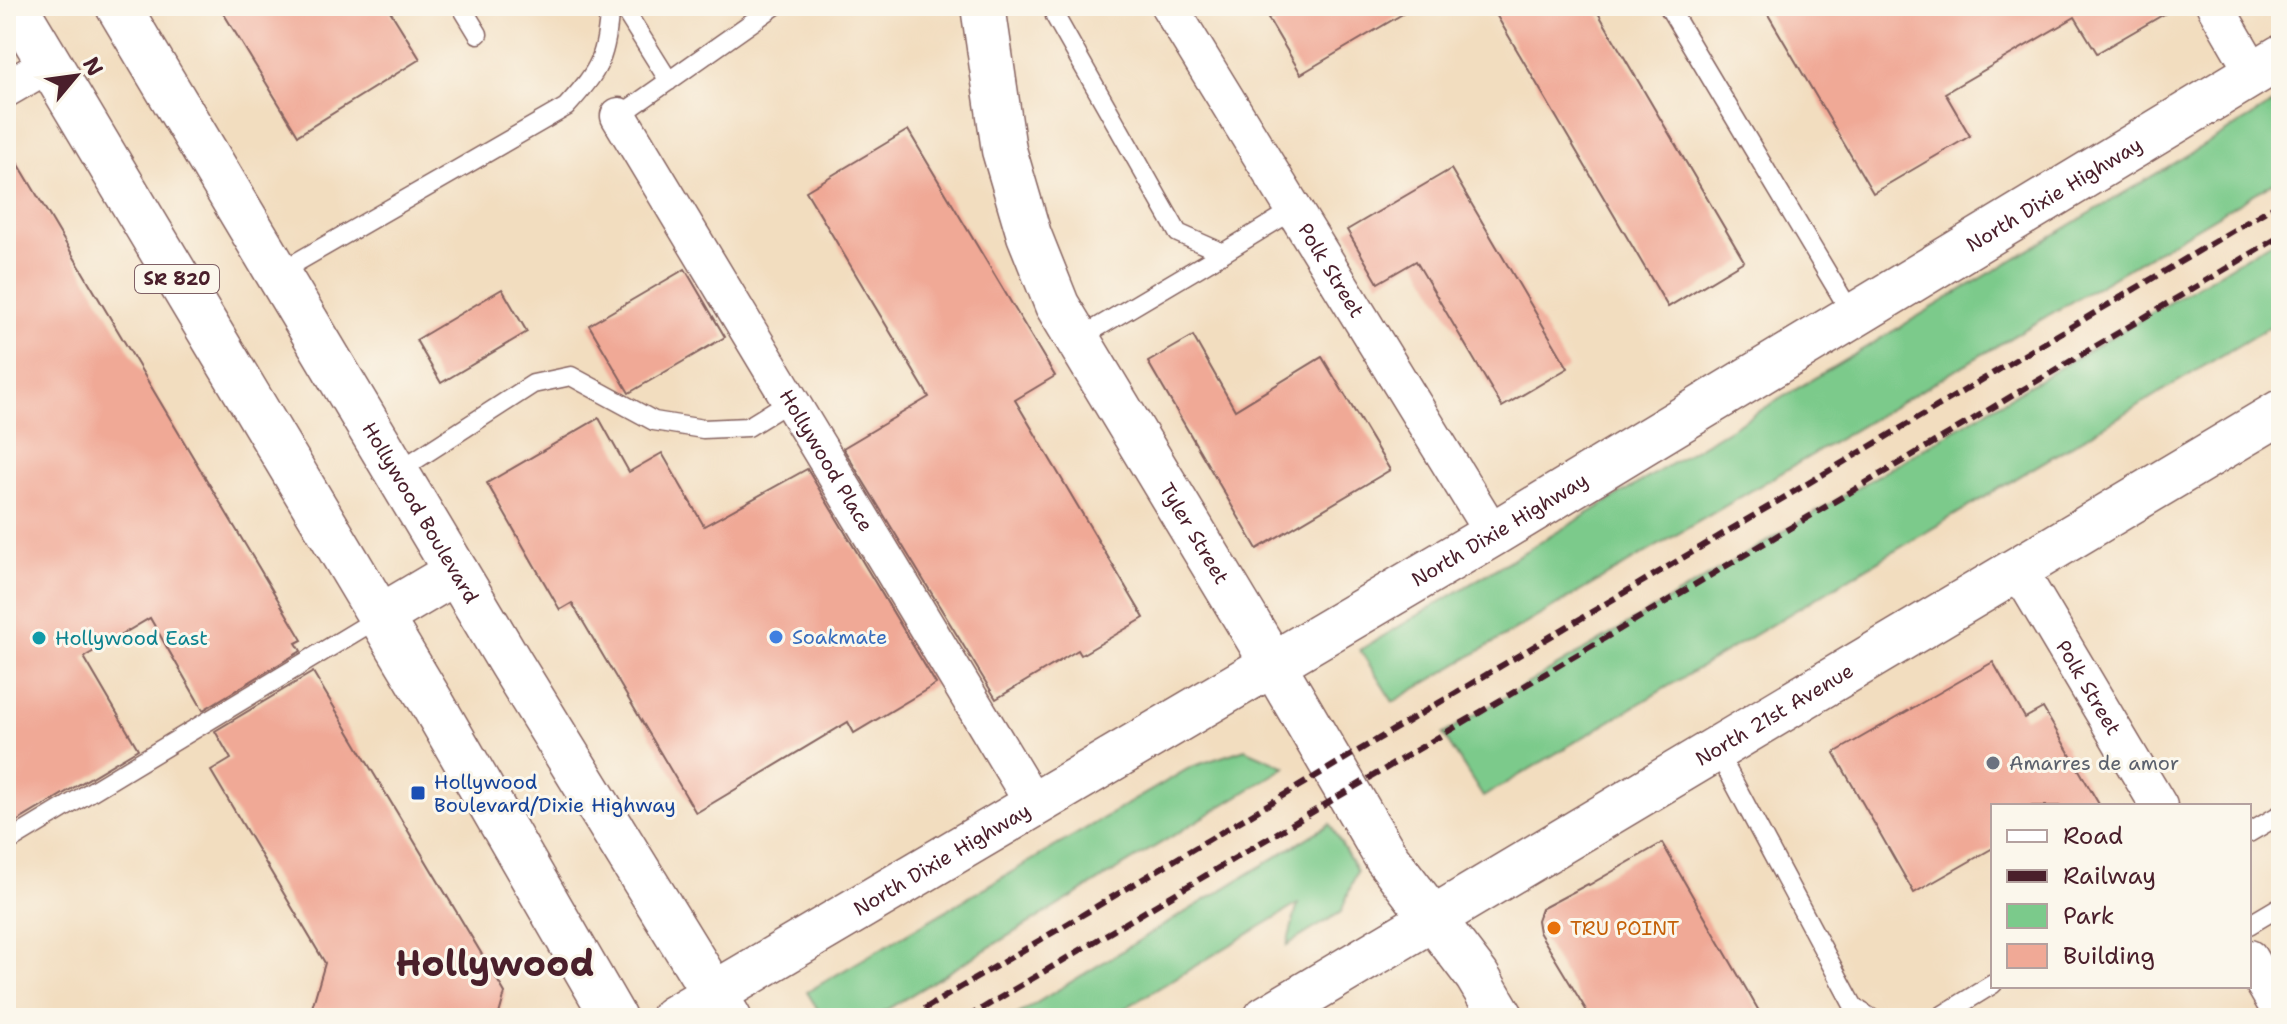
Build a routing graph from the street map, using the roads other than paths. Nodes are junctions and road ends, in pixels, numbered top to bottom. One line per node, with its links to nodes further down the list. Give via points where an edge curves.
1 (15, 6): 13 (main road, SR 820)
2 (118, 6): 20 (main road, Hollywood Boulevard)
3 (461, 6): 12 (lane)
4 (610, 6): 20 (lane, via 606,49 592,79 566,107)
5 (622, 6): 15 (lane)
6 (775, 6): 15 (lane)
7 (983, 6): 22 (main road, Tyler Street, via 1004,150 1029,235 1057,305)
8 (1059, 6): 19 (lane, via 1055,16 1178,233)
9 (1169, 6): 18 (street, Polk Street)
10 (1668, 6): 21 (lane)
11 (2215, 6): 14 (street)
12 (478, 34)
13 (49, 64): 16 (street); 29 (main road, SR 820)
14 (2268, 65): 21 (main road, North Dixie Highway)
15 (669, 81): 17 (lane)
16 (6, 89)
17 (619, 116): 23 (street, Hollywood Place)
18 (1295, 209): 19 (lane); 26 (street, Polk Street)
19 (1223, 253): 22 (lane)
20 (278, 273): 25 (main road, Hollywood Boulevard)
21 (1853, 316): 26 (main road, North Dixie Highway)
22 (1078, 339): 30 (main road, Tyler Street)
23 (790, 401): 25 (lane, via 748,427 703,429 654,421 571,376 533,384); 33 (street, Hollywood Place)
24 (2281, 412): 27 (main road, North 21st Avenue)
25 (397, 472): 28 (main road, Hollywood Boulevard)
26 (1493, 534): 30 (main road, North Dixie Highway)
27 (2018, 569): 31 (main road, North 21st Avenue); 32 (street, Polk Street)
28 (456, 572): 29 (main road); 42 (main road, Hollywood Boulevard)
29 (391, 635): 36 (lane); 44 (main road, SR 820); 45 (main road, via 491,754)
30 (1273, 664): 33 (main road, North Dixie Highway); 38 (main road, Tyler Street, via 1386,857)
31 (1716, 749): 38 (main road, North 21st Avenue); 49 (lane, via 1854,1007)
32 (2158, 804)
33 (1034, 805): 42 (main road, North Dixie Highway)
34 (2281, 814): 35 (lane)
35 (2251, 832)
36 (6, 843)
37 (2281, 906): 39 (lane)
38 (1434, 918): 47 (main road, North 21st Avenue); 48 (main road, Tyler Street)
39 (2251, 924)
40 (2251, 961): 43 (street)
41 (1991, 985): 50 (lane)
42 (722, 1006): 46 (main road, North Dixie Highway)
43 (2281, 1013)
44 (614, 1018)
45 (649, 1018)
46 (673, 1018)
47 (1266, 1018)
48 (1502, 1018)
49 (1871, 1018)
50 (1938, 1018)

